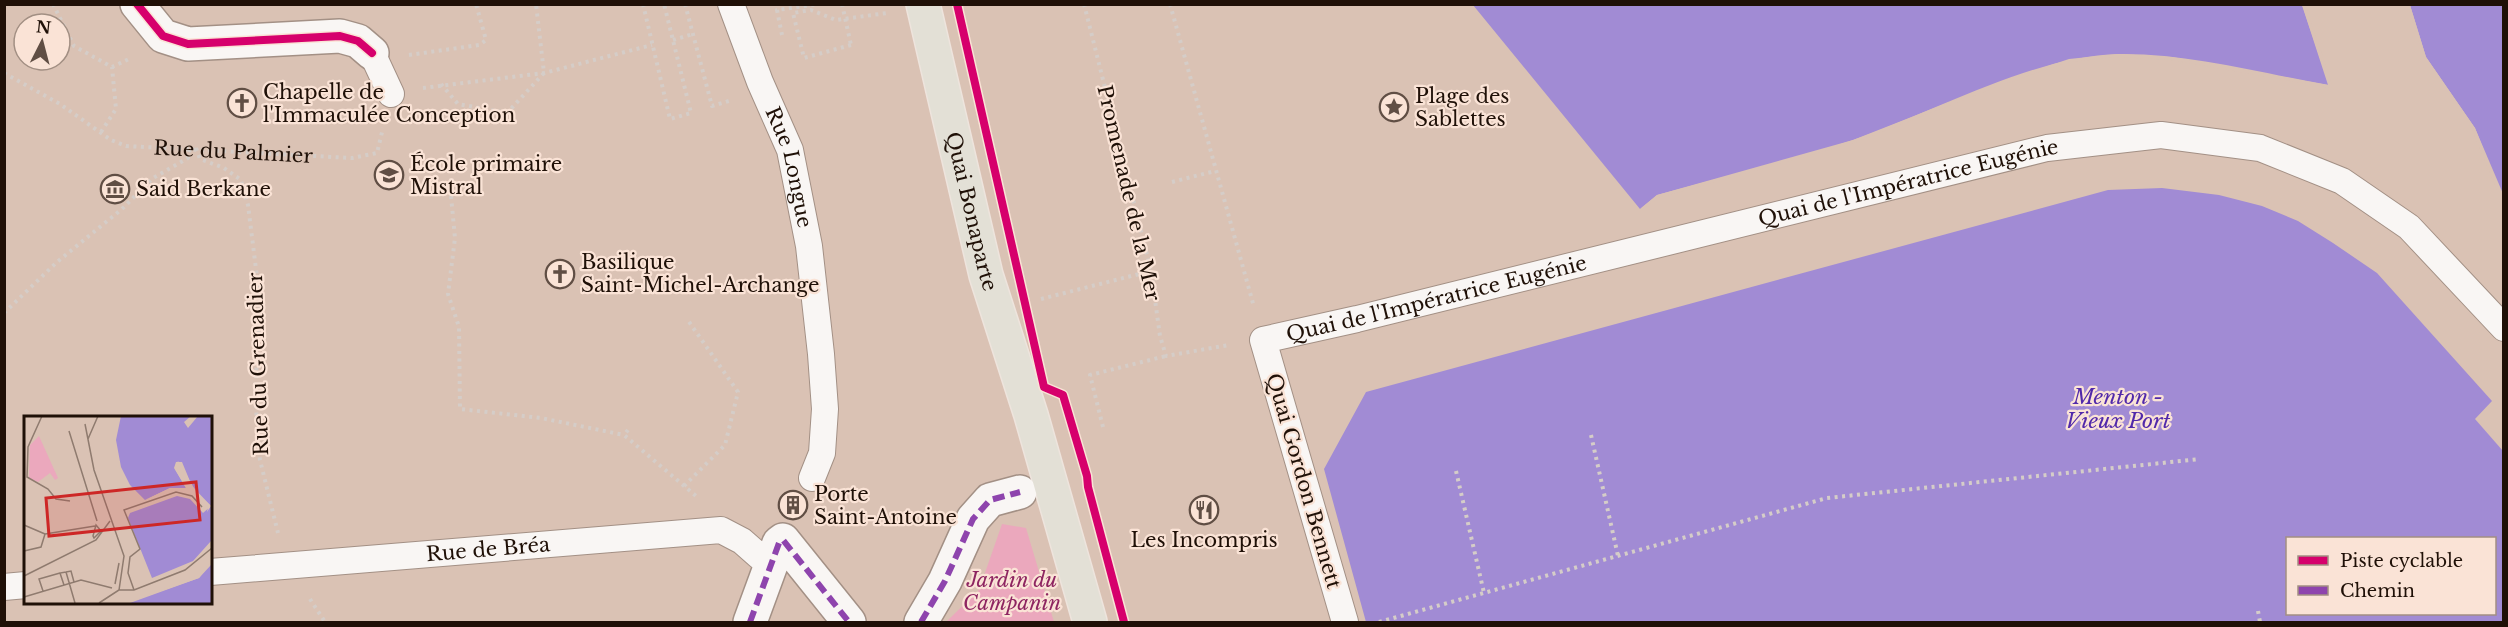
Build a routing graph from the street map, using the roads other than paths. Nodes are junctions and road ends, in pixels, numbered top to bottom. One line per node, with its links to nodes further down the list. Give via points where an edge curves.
1 (137, 4): 4 (street, via 164,36 188,44 340,36)
2 (731, 4): 8 (lane, Rue Longue, via 790,150 809,246 825,409 822,453)
3 (910, 8): 17 (main road, Quai Bonaparte)
4 (388, 54): 5 (lane)
5 (391, 94)
6 (2504, 328): 7 (lane, Quai de l'Impératrice Eugénie, via 2409,227 2343,181 2260,148 2161,135 2047,148)
7 (1263, 340): 18 (lane, Quai Gordon Bennett)
8 (812, 478)
9 (1020, 492): 16 (street, via 990,500 973,519)
10 (212, 572): 13 (lane, Rue de Bréa, via 721,530 742,541 764,544)
11 (24, 585): 12 (lane)
12 (4, 587)
13 (734, 622)
14 (750, 622): 15 (street, via 783,540)
15 (849, 622)
16 (921, 622)
17 (1090, 622)
18 (1345, 622)

